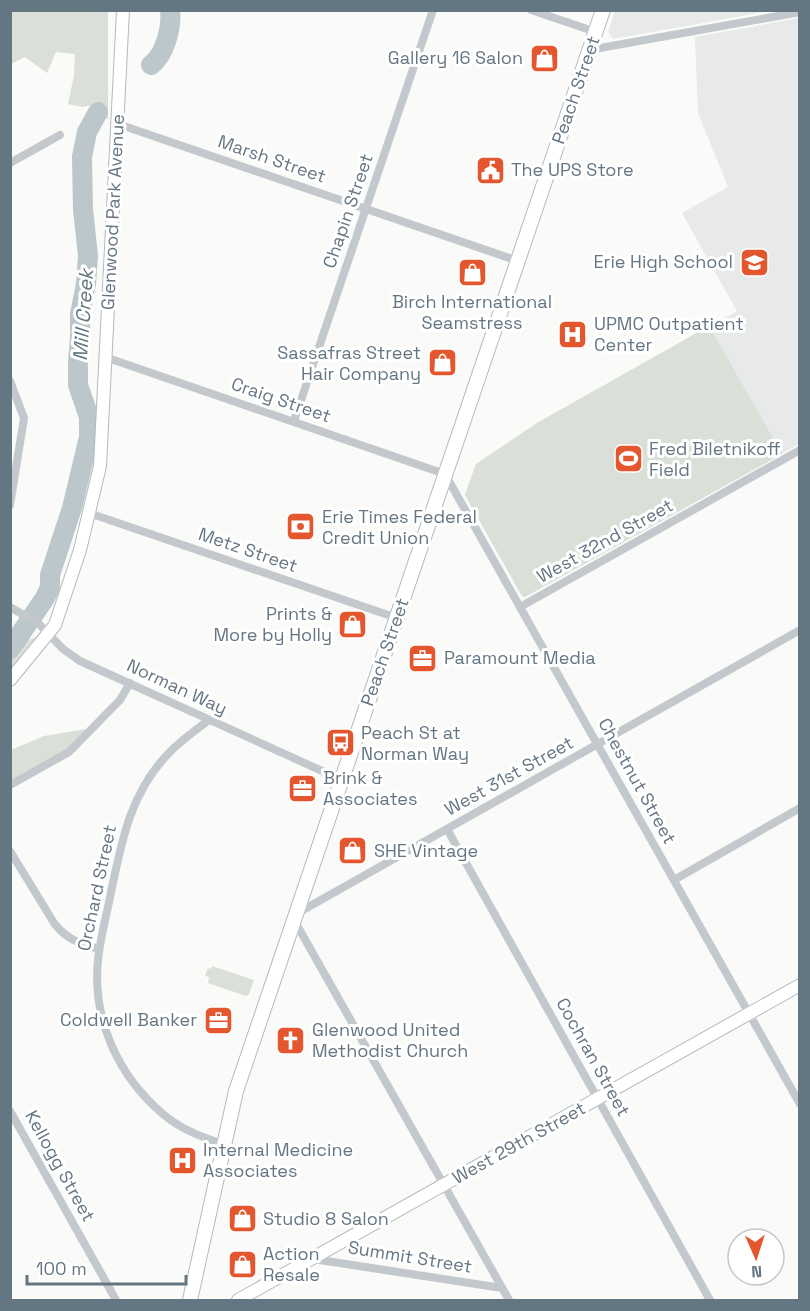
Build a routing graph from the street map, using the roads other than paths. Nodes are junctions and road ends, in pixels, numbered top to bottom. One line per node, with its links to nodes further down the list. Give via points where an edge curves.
1 (123, 10): 8 (main road, Glenwood Park Avenue)
2 (433, 10): 11 (street, Chapin Street)
3 (531, 10): 6 (street)
4 (603, 10): 6 (main road, Peach Street)
5 (800, 12): 7 (street)
6 (596, 32): 7 (main road, Peach Street)
7 (589, 50): 12 (main road, Peach Street)
8 (118, 124): 11 (street, Marsh Street); 13 (main road, Glenwood Park Avenue)
9 (60, 135): 10 (street)
10 (10, 163)
11 (366, 209): 12 (street, Marsh Street); 15 (street, Chapin Street)
12 (518, 261): 17 (main road, Peach Street)
13 (105, 357): 15 (street, Craig Street); 19 (main road, Glenwood Park Avenue, via 100,466)
14 (10, 381): 18 (street, via 24,418)
15 (294, 421): 17 (street, Craig Street)
16 (800, 450): 20 (street, West 32nd Street)
17 (446, 474): 20 (street, Chestnut Street); 22 (main road, Peach Street)
18 (10, 505)
19 (89, 513): 22 (street, Metz Street); 24 (main road, Glenwood Park Avenue, via 67,591)
20 (520, 607): 28 (street, Chestnut Street)
21 (14, 608): 24 (street, Norman Way)
22 (397, 618): 29 (main road, Peach Street)
23 (800, 630): 28 (street, West 31st Street)
24 (49, 634): 25 (main road, Glenwood Park Avenue); 26 (street, Norman Way, via 71,656)
25 (10, 680)
26 (130, 683): 27 (street, Norman Way); 30 (street, via 120,700 69,752)
27 (209, 720): 29 (street, Norman Way); 36 (street, Orchard Street, via 166,756 145,782 126,827)
28 (597, 745): 32 (street, West 31st Street); 34 (street, Chestnut Street)
29 (342, 780): 35 (main road, Peach Street)
30 (10, 785)
31 (800, 808): 34 (street)
32 (447, 829): 35 (street, West 31st Street); 39 (street, Cochran Street)
33 (10, 851): 36 (street, via 61,933)
34 (674, 880): 38 (street, Chestnut Street)
35 (295, 917): 42 (main road, Peach Street, via 236,1091); 43 (street)
36 (99, 949): 42 (street, Orchard Street, via 100,1005 108,1037 121,1065 163,1114 209,1140)
37 (800, 986): 38 (main road, West 29th Street)
38 (749, 1014): 39 (main road, West 29th Street); 40 (street, Chestnut Street)
39 (597, 1099): 43 (main road, West 29th Street); 50 (street, Cochran Street)
40 (800, 1104)
41 (10, 1111): 46 (street, Kellogg Street)
42 (224, 1144): 47 (main road, Peach Street)
43 (444, 1185): 44 (main road, West 29th Street); 45 (street)
44 (313, 1259): 45 (street, Summit Street); 48 (main road, West 29th Street)
45 (502, 1288): 49 (street)
46 (116, 1300)
47 (190, 1300)
48 (238, 1300)
49 (509, 1300)
50 (710, 1300)

